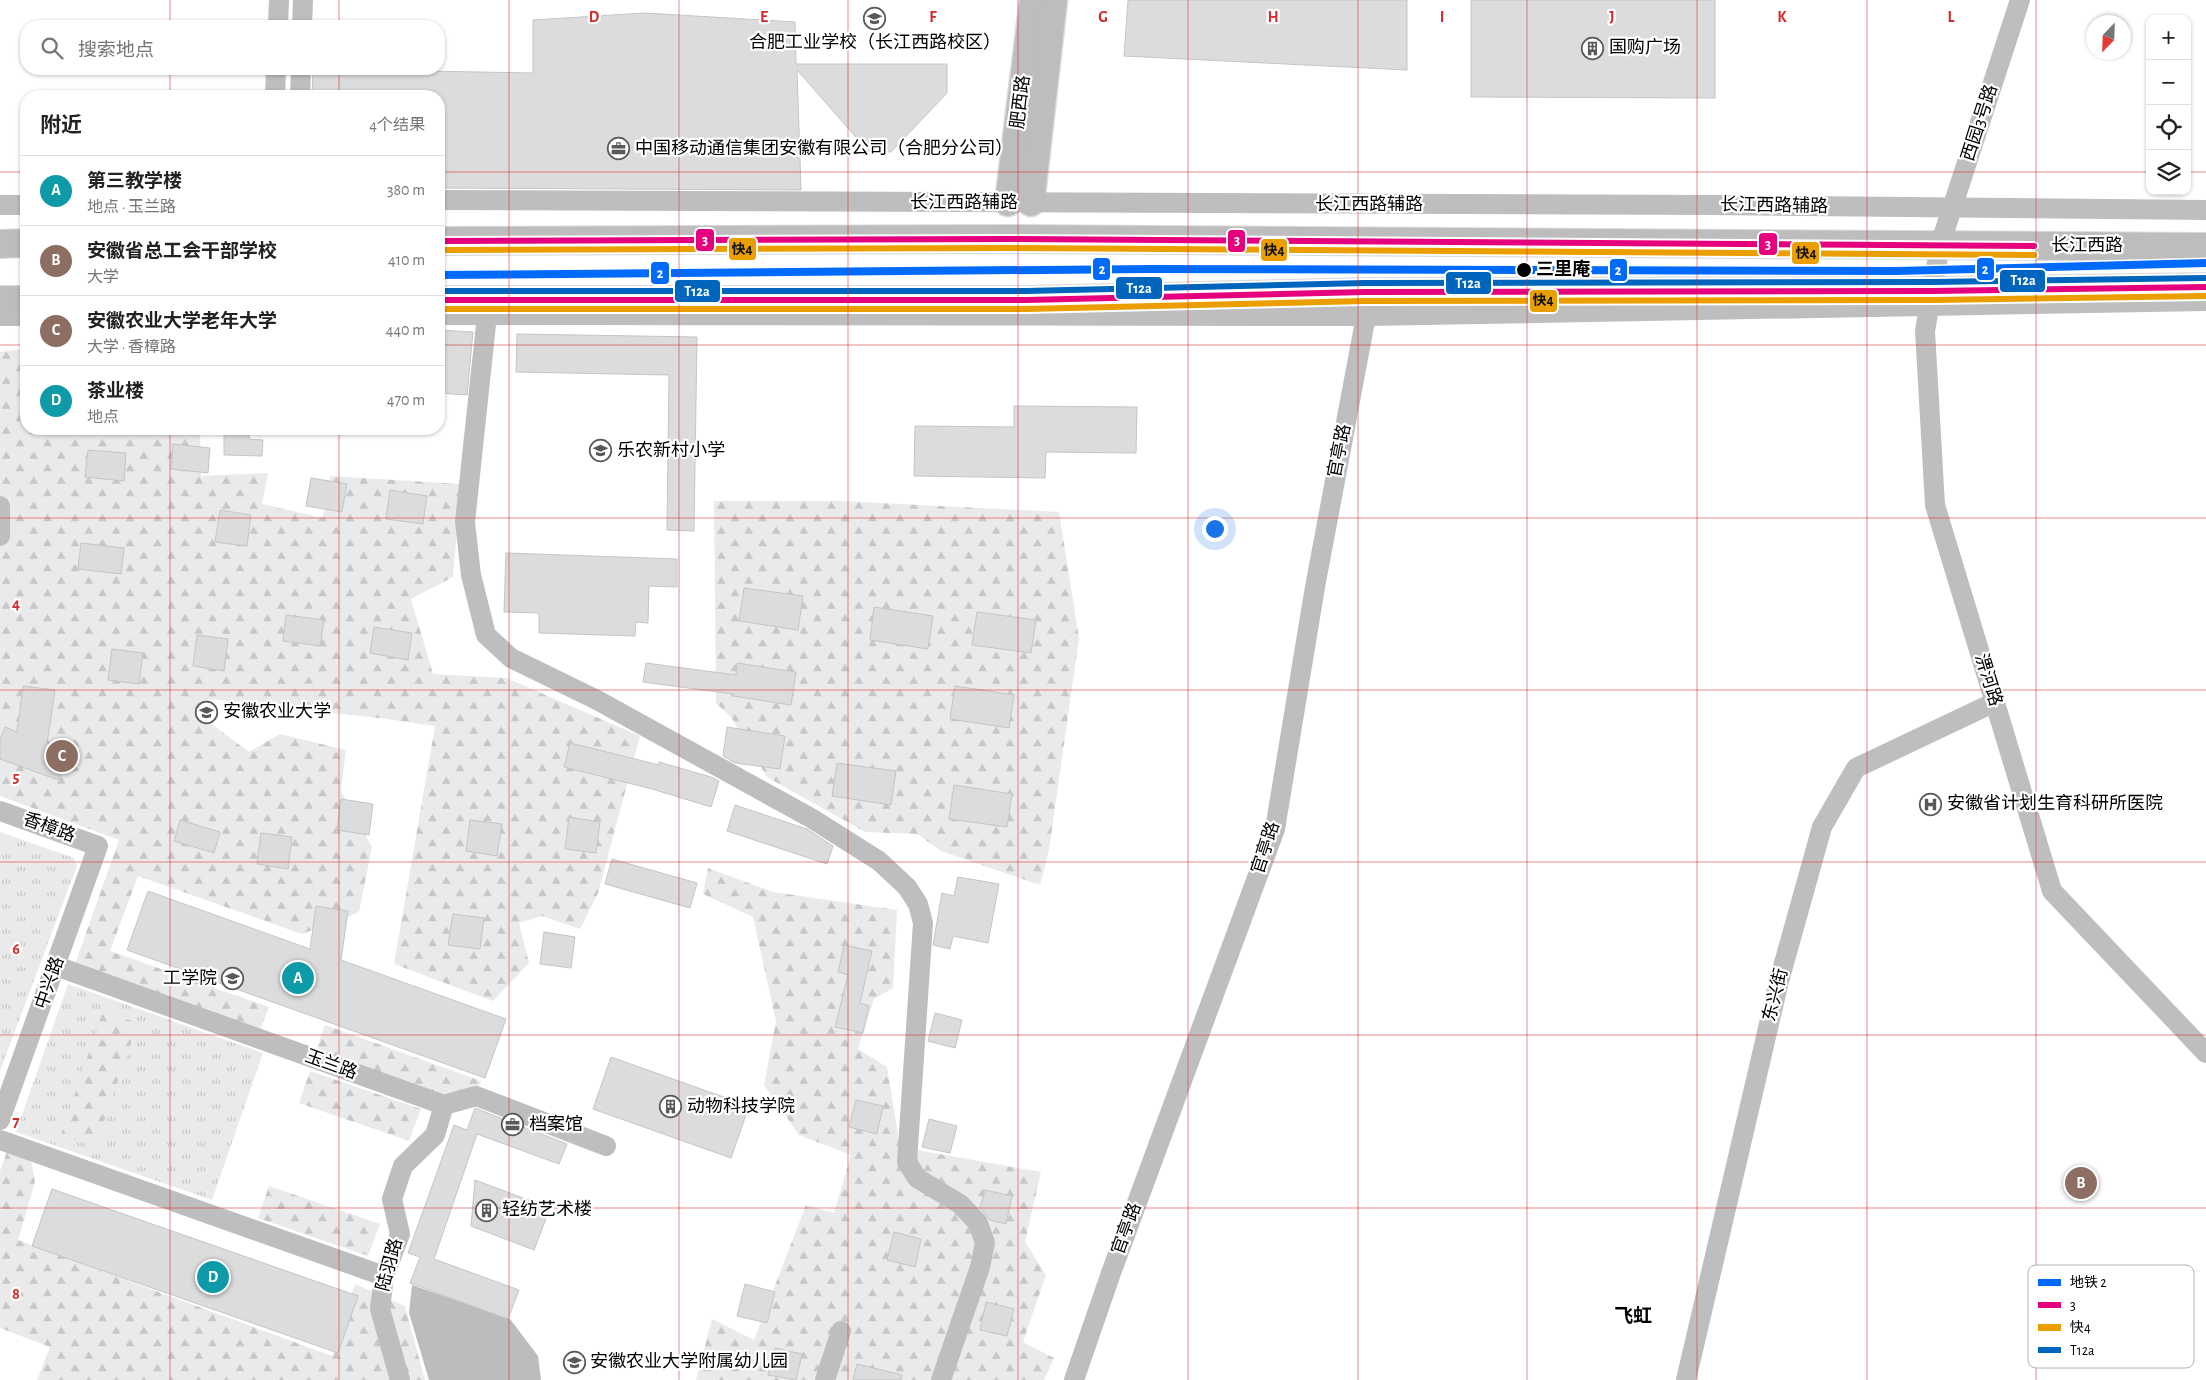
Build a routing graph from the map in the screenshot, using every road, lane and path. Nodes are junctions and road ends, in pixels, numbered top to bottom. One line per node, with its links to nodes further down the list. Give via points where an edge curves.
1 (279, 0): 6 (street)
2 (303, 0): 7 (street)
3 (1033, 0): 13 (main road, 肥西路)
4 (1054, 0): 13 (main road, 肥西路)
5 (2020, 0): 16 (street, 西园3号路)
6 (278, 20)
7 (302, 20)
8 (276, 75): 10 (street)
9 (301, 75): 11 (street)
10 (276, 90)
11 (300, 90)
12 (445, 200): 13 (street, 长江西路辅路)
13 (1020, 203): 16 (street, 长江西路辅路)
14 (20, 204): 15 (street)
15 (0, 205)
16 (1953, 208): 17 (street, 长江西路辅路); 21 (street, 西园3号路)
17 (2206, 210)
18 (445, 241): 21 (highway, 长江西路, via 1009,239)
19 (20, 243): 20 (highway)
20 (0, 244)
21 (1940, 245): 22 (highway, 长江西路); 26 (street, 淠河路)
22 (2206, 247)
23 (2206, 287): 24 (highway)
24 (2158, 288): 25 (street); 26 (highway)
25 (2206, 296)
26 (1931, 298): 30 (street); 31 (highway); 38 (street, 淠河路, via 1925,331 1935,505)
27 (0, 300): 28 (highway)
28 (20, 300)
29 (445, 300): 31 (highway, via 1026,300)
30 (2206, 301)
31 (1365, 304): 33 (street); 52 (street, 官亭路, via 1275,829)
32 (445, 315): 33 (street)
33 (487, 315): 51 (street, via 465,522 471,575 486,635 511,658 597,700 812,818 879,861 918,904 923,923 907,1162 917,1178 960,1204 978,1223 985,1243 980,1267)
34 (0, 316): 35 (street)
35 (20, 316)
36 (0, 506): 37 (street)
37 (0, 536)
38 (1995, 702): 42 (street, 淠河路, via 2052,891); 53 (street, 东兴街, via 1856,768 1822,827 1779,981)
39 (0, 811): 40 (street, 香樟路)
40 (98, 846): 41 (street, 中兴路)
41 (56, 966): 43 (street, 玉兰路); 44 (street, 中兴路)
42 (2206, 1053)
43 (444, 1105): 46 (street, via 476,1096); 47 (street, 陆羽路, via 434,1135 404,1166 392,1199 400,1234)
44 (0, 1120)
45 (0, 1140): 47 (street)
46 (606, 1146)
47 (384, 1276): 49 (street, 陆羽路, via 380,1309)
48 (841, 1331): 50 (street)
49 (400, 1380)
50 (825, 1380)
51 (941, 1380)
52 (1074, 1380)
53 (1686, 1380)

